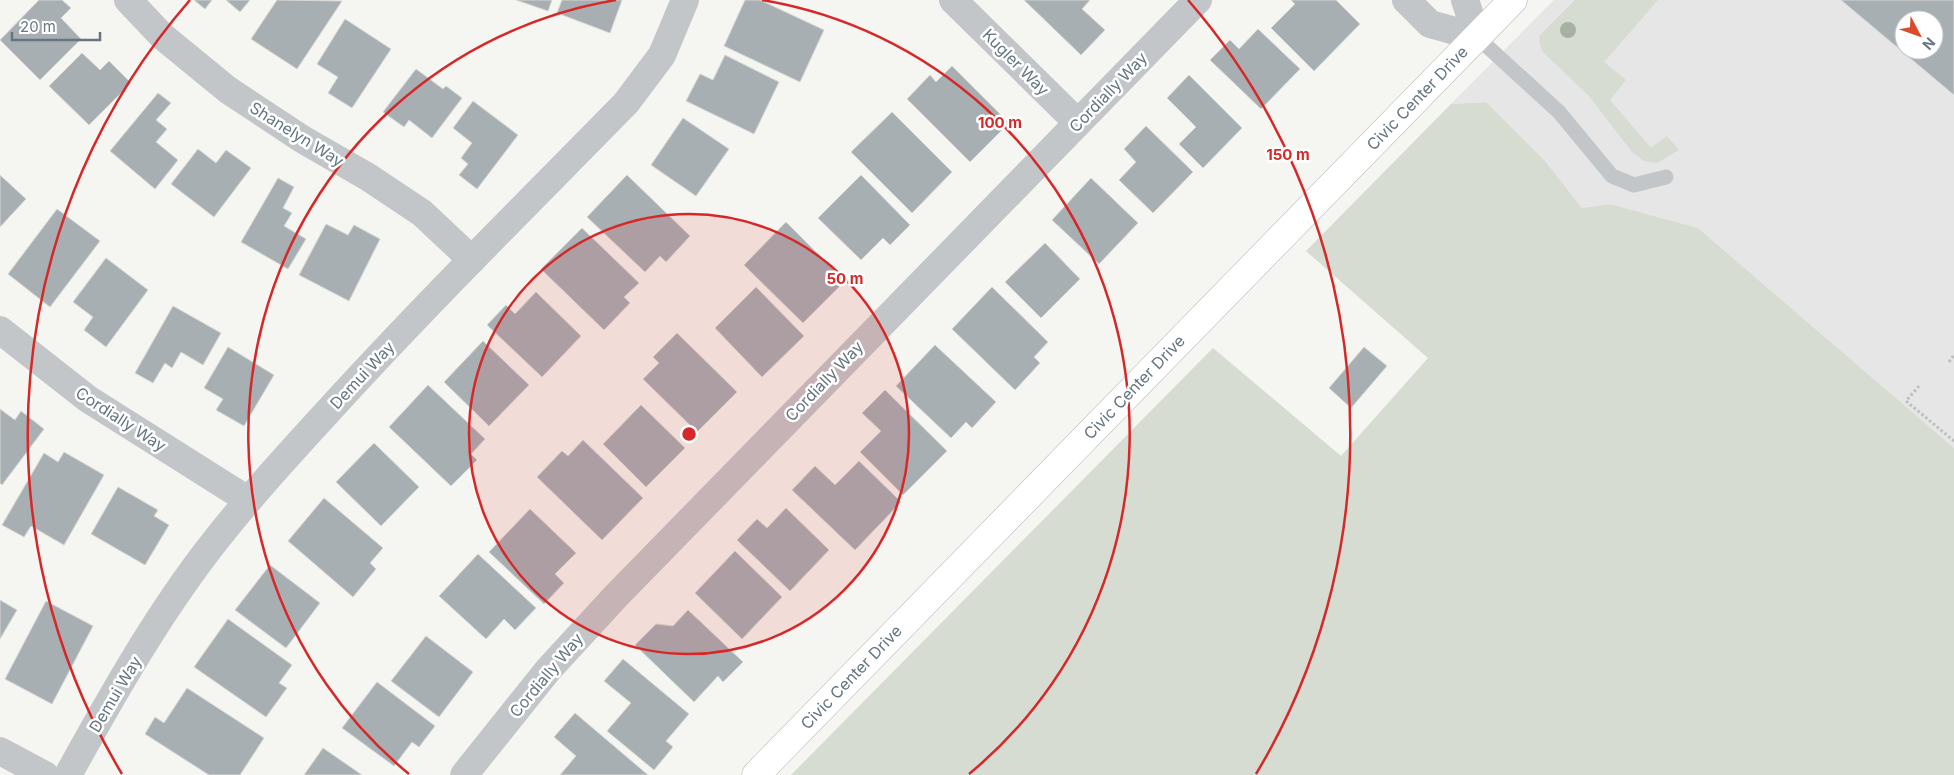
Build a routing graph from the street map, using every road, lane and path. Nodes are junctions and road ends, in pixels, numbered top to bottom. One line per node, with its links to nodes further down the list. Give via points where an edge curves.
1 (128, 0): 11 (street, Shanelyn Way, via 162,36 228,90 422,213)
2 (685, 0): 11 (street, Demui Way, via 662,55 626,103)
3 (953, 0): 9 (street, Kugler Way)
4 (1198, 0): 9 (street, Cordially Way)
5 (1406, 0): 8 (street, via 1430,24)
6 (1464, 0): 8 (street)
7 (1513, 0): 8 (street, Civic Center Drive)
8 (1477, 37): 10 (lane, via 1559,112 1612,176 1634,186); 22 (street, Civic Center Drive)
9 (1078, 123): 21 (street, Cordially Way, via 616,596 548,670)
10 (1666, 177)
11 (472, 260): 17 (street, Demui Way, via 373,362)
12 (0, 330): 17 (street, Cordially Way, via 88,399)
13 (1954, 355): 14 (path)
14 (1949, 362)
15 (1919, 386): 16 (path, via 1906,401)
16 (1954, 441)
17 (248, 500): 20 (street, Demui Way, via 201,559 168,608 116,688)
18 (0, 751): 19 (street)
19 (45, 775)
20 (68, 775)
21 (464, 775)
22 (756, 775)

